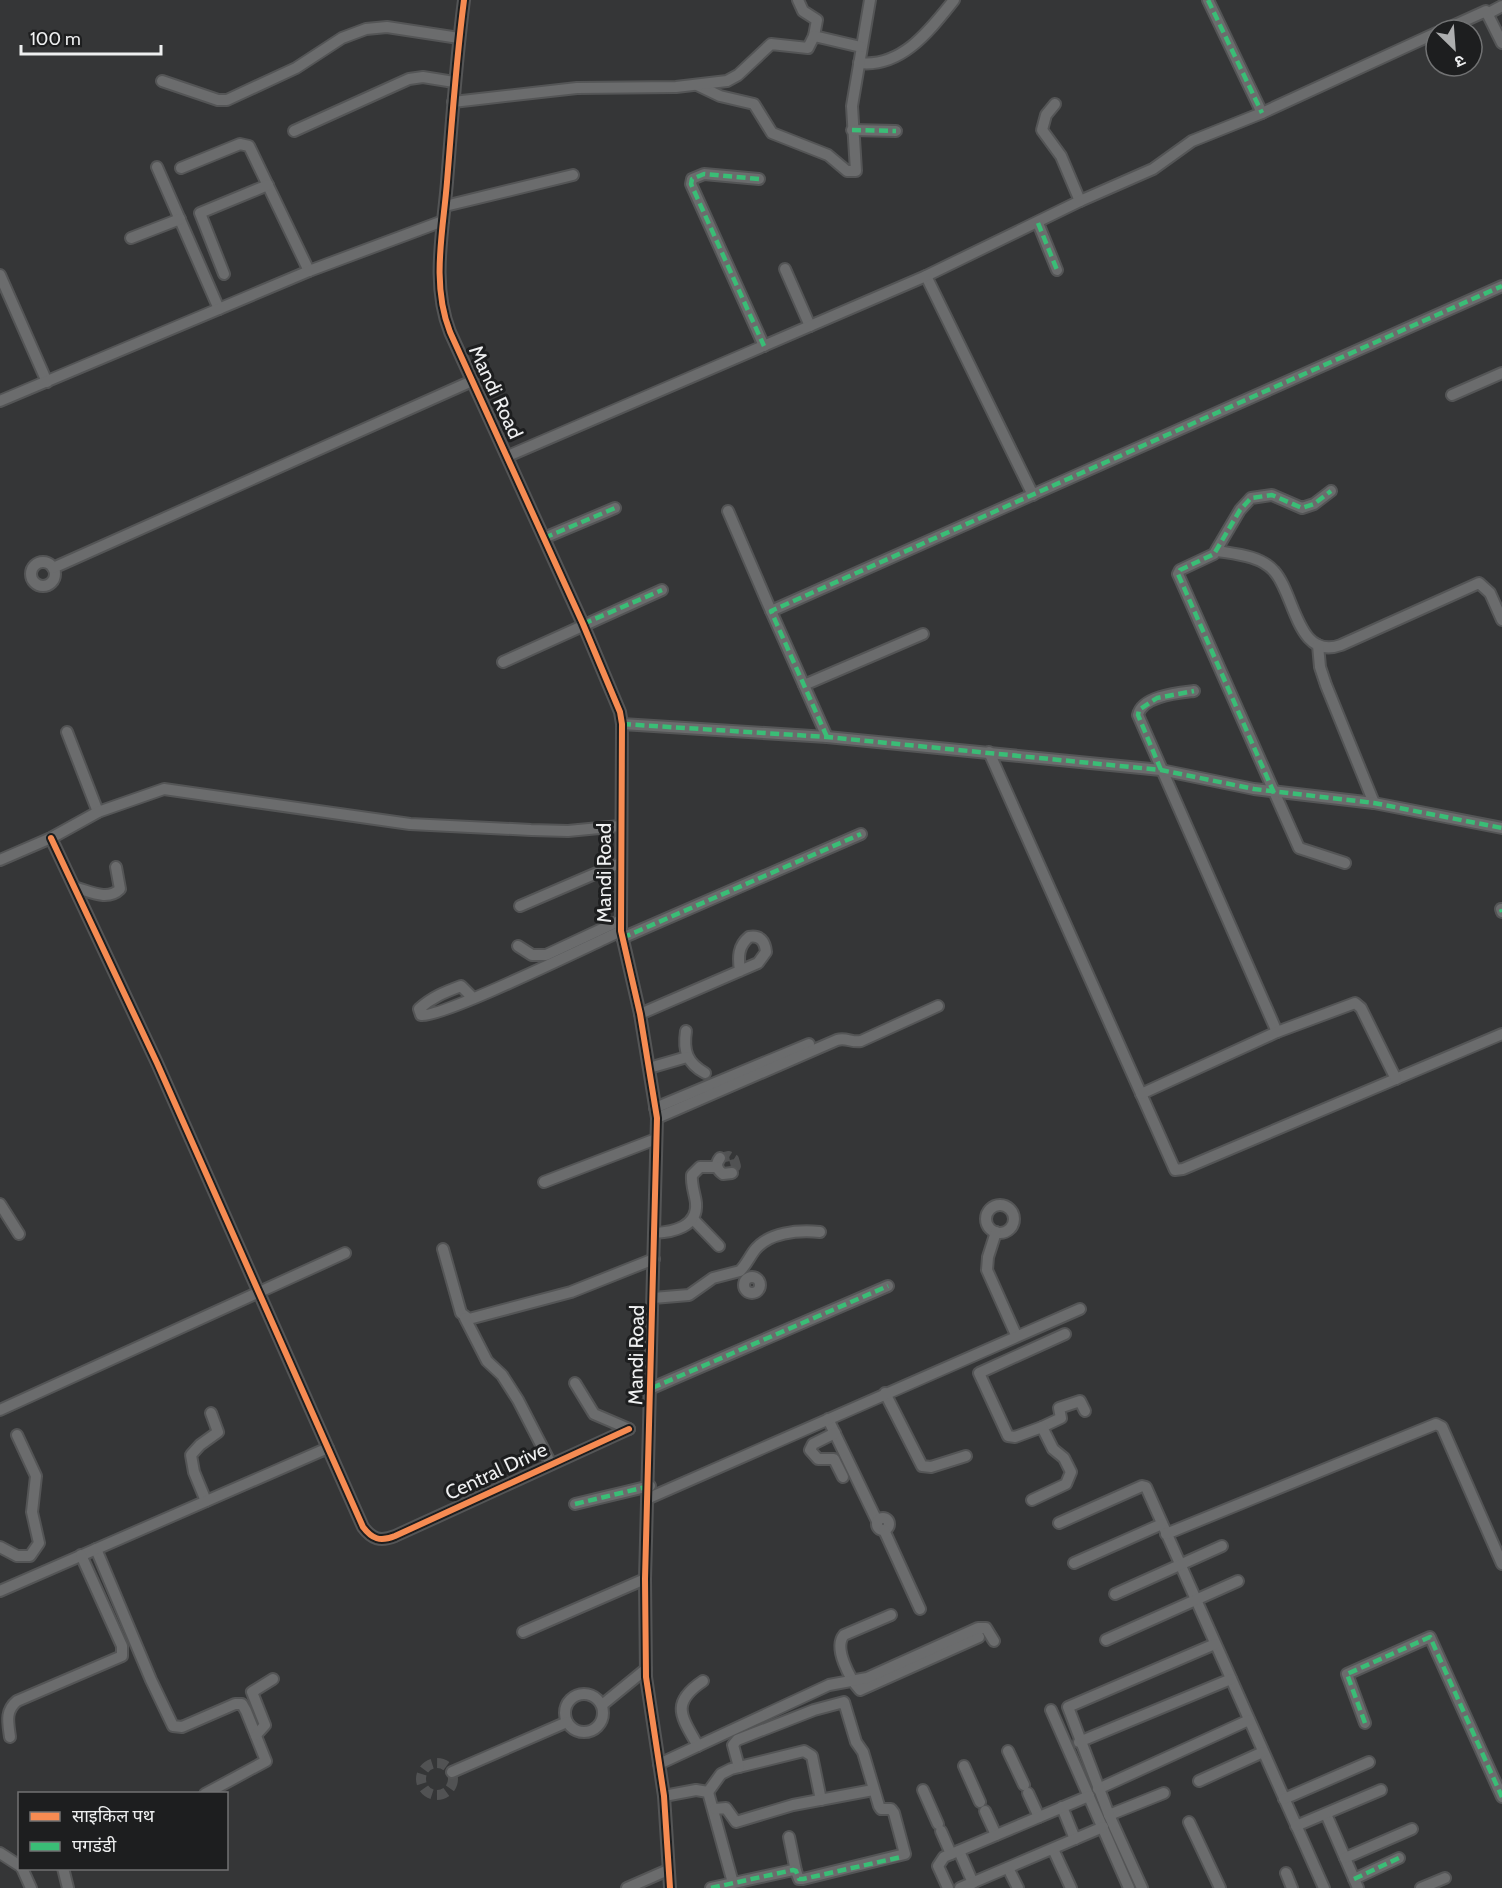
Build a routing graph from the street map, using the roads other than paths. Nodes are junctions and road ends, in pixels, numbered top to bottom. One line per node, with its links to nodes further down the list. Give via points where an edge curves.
1 (464, 0): 10 (street, Mandi Road)
2 (798, 0): 9 (street, via 803,12 817,20)
3 (870, 0): 13 (street)
4 (954, 0): 14 (street, via 930,29 896,58 881,64)
5 (1208, 0): 20 (street)
6 (1502, 6): 7 (street)
7 (1487, 14): 8 (street, via 1486,11); 12 (street)
8 (1471, 18)
9 (814, 36): 13 (street); 17 (street, via 807,48 771,44 736,77)
10 (459, 39): 15 (street, via 387,27 366,28 342,38 296,68 227,100); 16 (street, Mandi Road)
11 (1424, 39): 20 (street)
12 (1502, 43)
13 (861, 47): 14 (street)
14 (859, 63): 21 (street)
15 (162, 81)
16 (454, 82): 18 (street, Mandi Road); 22 (street, via 409,79)
17 (697, 84): 18 (street, via 640,89 585,87); 21 (street, via 720,96 754,104 772,133 825,153 843,169 853,172 858,163)
18 (453, 102): 30 (street, Mandi Road)
19 (1055, 104): 29 (street, via 1042,129 1061,156)
20 (1262, 113): 29 (street, via 1192,141 1162,165)
21 (852, 129): 23 (street)
22 (294, 131)
23 (896, 131)
24 (157, 167): 31 (street)
25 (181, 168): 28 (street, via 240,144 249,147)
26 (573, 175): 30 (street)
27 (759, 178): 45 (street, via 705,174 692,179 691,184)
28 (268, 185): 37 (street); 38 (street, via 200,213)
29 (1080, 201): 33 (street)
30 (445, 206): 32 (street, Mandi Road)
31 (180, 219): 34 (street); 43 (street)
32 (443, 221): 37 (street); 47 (street, Mandi Road, via 441,300)
33 (1038, 223): 36 (street); 40 (street)
34 (131, 238)
35 (785, 269): 44 (street)
36 (1057, 270)
37 (309, 271): 43 (street)
38 (224, 274)
39 (0, 275): 42 (street)
40 (926, 276): 44 (street); 53 (street)
41 (1502, 286): 53 (street)
42 (5, 302): 48 (street)
43 (219, 309): 48 (street)
44 (810, 326): 45 (street)
45 (764, 346): 51 (street)
46 (1502, 373): 49 (street)
47 (472, 381): 51 (street, Mandi Road); 58 (street)
48 (47, 382): 50 (street)
49 (1452, 394)
50 (0, 401)
51 (508, 456): 56 (street, Mandi Road)
52 (1331, 491): 57 (street, via 1302,508 1272,495 1251,498)
53 (1033, 495): 60 (street)
54 (615, 508): 56 (street)
55 (728, 511): 60 (street)
56 (544, 538): 62 (street, Mandi Road)
57 (1218, 550): 64 (street, via 1259,561 1274,570 1304,633); 73 (street, via 1180,570 1178,577)
58 (53, 568)
59 (662, 590): 62 (street)
60 (771, 611): 66 (street)
61 (1502, 620): 64 (street, via 1490,593 1479,583 1341,645 1328,649)
62 (583, 624): 65 (street); 68 (street, Mandi Road)
63 (923, 634): 66 (street)
64 (1318, 645): 74 (street, via 1326,685)
65 (503, 662)
66 (804, 685): 70 (street)
67 (1194, 691): 72 (street, via 1157,698 1139,710)
68 (622, 724): 70 (street); 76 (street, Mandi Road)
69 (67, 732): 75 (street)
70 (827, 737): 71 (street)
71 (989, 752): 72 (street); 100 (street)
72 (1161, 770): 73 (street); 93 (street)
73 (1274, 793): 74 (street); 82 (street, via 1301,850)
74 (1374, 803): 77 (street)
75 (99, 812): 76 (street, via 154,791 172,789 410,824 568,831); 79 (street)
76 (620, 826): 81 (street, Mandi Road)
77 (1502, 828)
78 (861, 834): 86 (street)
79 (51, 838): 80 (street); 84 (street)
80 (0, 860)
81 (620, 863): 85 (street); 86 (street, Mandi Road)
82 (1345, 863)
83 (116, 867): 84 (street, via 121,884 114,894)
84 (76, 888): 116 (street)
85 (520, 906)
86 (621, 930): 87 (street, via 546,955 532,955); 89 (street); 91 (street, Mandi Road)
87 (518, 946)
88 (740, 970): 91 (street)
89 (473, 998)
90 (938, 1006): 101 (street, via 861,1041 837,1040)
91 (640, 1014): 97 (street, Mandi Road)
92 (687, 1031): 96 (street)
93 (1277, 1032): 99 (street, via 1357,1004); 100 (street)
94 (1502, 1034): 99 (street)
95 (809, 1044): 101 (street)
96 (687, 1057): 97 (street); 98 (street)
97 (649, 1068): 101 (street, Mandi Road)
98 (705, 1073)
99 (1396, 1079): 100 (street, via 1177,1171 1171,1166)
100 (1141, 1094)
101 (656, 1113): 102 (street, Mandi Road)
102 (656, 1139): 104 (street); 109 (street, Mandi Road)
103 (732, 1173): 106 (street, via 723,1174 718,1162 700,1167 692,1175 696,1206)
104 (544, 1182)
105 (0, 1204): 110 (street)
106 (693, 1219): 109 (street, via 681,1228); 111 (street)
107 (820, 1232): 117 (street, via 795,1231 774,1237 755,1249 743,1275 713,1278 689,1295)
108 (996, 1232): 122 (street, via 987,1270)
109 (655, 1233): 114 (street, Mandi Road)
110 (19, 1234)
111 (719, 1246)
112 (443, 1249): 119 (street, via 457,1303)
113 (345, 1253): 116 (street)
114 (654, 1259): 117 (street, Mandi Road); 119 (street, via 565,1294)
115 (888, 1286): 125 (street)
116 (259, 1294): 127 (street); 134 (street)
117 (653, 1299): 125 (street, Mandi Road)
118 (1080, 1309): 120 (street)
119 (465, 1318): 136 (street, via 484,1357 508,1383)
120 (1035, 1327): 122 (street); 123 (street)
121 (1065, 1334): 123 (street)
122 (1016, 1335): 126 (street)
123 (1042, 1344): 131 (street, via 979,1373 1008,1436)
124 (575, 1383): 136 (street, Central Drive, via 594,1414 629,1429)
125 (652, 1388): 138 (street, Mandi Road)
126 (885, 1393): 130 (street); 135 (street, via 922,1466)
127 (0, 1410)
128 (1085, 1411): 131 (street, via 1079,1400 1071,1402 1059,1408 1061,1418)
129 (211, 1413): 141 (street, via 218,1432 191,1455)
130 (828, 1419): 132 (street); 139 (street)
131 (1042, 1427): 140 (street, via 1072,1476 1063,1486)
132 (835, 1433): 137 (street, via 813,1444 810,1450 818,1460 834,1459); 157 (street)
133 (17, 1435): 146 (street, via 36,1476 32,1512 39,1543 30,1556 22,1557)
134 (328, 1448): 136 (street, Central Drive, via 363,1527 375,1539 395,1536); 141 (street)
135 (966, 1456)
136 (552, 1464)
137 (843, 1477)
138 (650, 1486): 139 (street, Mandi Road); 142 (street)
139 (649, 1498): 152 (street, Mandi Road)
140 (1032, 1500)
141 (206, 1501): 147 (street)
142 (575, 1504)
143 (1059, 1523): 144 (street, via 1144,1486)
144 (1164, 1529): 149 (street); 150 (street); 151 (street, via 1436,1424 1442,1427 1460,1465)
145 (1222, 1546): 150 (street)
146 (0, 1547)
147 (96, 1549): 148 (street); 174 (street, via 173,1726 182,1727 239,1703)
148 (81, 1555): 154 (street); 175 (street, via 122,1646 122,1656 17,1701 8,1716)
149 (1074, 1563)
150 (1180, 1564): 155 (street); 156 (street)
151 (1502, 1564)
152 (645, 1579): 159 (street); 164 (street, Mandi Road)
153 (1238, 1581): 156 (street)
154 (0, 1591)
155 (1115, 1594)
156 (1195, 1600): 161 (street); 163 (street)
157 (920, 1609)
158 (891, 1615): 167 (street, via 844,1635 840,1641)
159 (523, 1632)
160 (979, 1637): 167 (street, via 865,1690 860,1690)
161 (1106, 1640)
162 (994, 1641): 167 (street, via 989,1631 978,1628 867,1678)
163 (1215, 1644): 166 (street); 176 (street, via 1068,1707)
164 (646, 1669): 169 (street); 181 (street, Mandi Road)
165 (273, 1679): 174 (street, via 252,1692 265,1725)
166 (1231, 1679): 171 (street); 176 (street)
167 (853, 1680): 177 (street, via 829,1685)
168 (703, 1681): 177 (street, via 687,1693 680,1710)
169 (602, 1705): 172 (street, via 603,1717 593,1731 575,1731); 172 (street, via 594,1696 576,1696 567,1704)
170 (1051, 1710): 191 (street)
171 (1249, 1720): 179 (street); 191 (street)
172 (567, 1722): 184 (street)
173 (1365, 1723): 194 (street, via 1347,1674 1430,1637)
174 (256, 1734): 189 (street, via 265,1763)
175 (10, 1737)
176 (1079, 1742): 191 (street)
177 (698, 1746): 181 (street)
178 (1008, 1751): 201 (street)
179 (1263, 1752): 185 (street); 195 (street)
180 (1369, 1762): 195 (street)
181 (659, 1764): 193 (street, Mandi Road)
182 (964, 1766): 206 (street)
183 (739, 1767): 186 (street, via 733,1745 737,1740 844,1702); 190 (street, via 721,1774); 196 (street, via 807,1751 812,1755)
184 (452, 1772)
185 (1199, 1781)
186 (873, 1790): 196 (street); 219 (street, via 880,1808 894,1813 904,1855 801,1880)
187 (923, 1790): 210 (street)
188 (1382, 1790): 199 (street)
189 (209, 1792)
190 (708, 1792): 193 (street, via 696,1790); 198 (street)
191 (1094, 1792): 197 (street); 200 (street); 204 (street)
192 (1164, 1793): 200 (street)
193 (664, 1796): 218 (street, Mandi Road)
194 (1502, 1797)
195 (1284, 1799): 203 (street)
196 (821, 1800): 198 (street, via 736,1822 726,1808)
197 (1062, 1807): 201 (street); 208 (street)
198 (714, 1809): 222 (street)
199 (1326, 1814): 203 (street); 212 (street)
200 (1109, 1815): 234 (street)
201 (1039, 1817): 206 (street)
202 (1189, 1822): 235 (street)
203 (1296, 1826): 237 (street)
204 (1103, 1827): 208 (street); 233 (street)
205 (1412, 1829): 212 (street)
206 (996, 1835): 210 (street)
207 (789, 1837): 219 (street)
208 (1075, 1839): 209 (street)
209 (1053, 1849): 215 (street); 232 (street)
210 (955, 1852): 224 (street); 230 (street, via 938,1863)
211 (0, 1853): 214 (street)
212 (1345, 1858): 223 (street)
213 (1399, 1858): 223 (street)
214 (18, 1866)
215 (1008, 1868): 224 (street); 231 (street)
216 (22, 1870): 225 (street)
217 (63, 1870): 226 (street)
218 (668, 1870): 227 (street); 228 (street, Mandi Road)
219 (796, 1871): 222 (street)
220 (1286, 1874): 236 (street)
221 (1445, 1878): 238 (street)
222 (733, 1883): 229 (street)
223 (1356, 1883)
224 (965, 1886)
225 (31, 1888)
226 (68, 1888)
227 (627, 1888)
228 (669, 1888)
229 (711, 1888)
230 (948, 1888)
231 (1018, 1888)
232 (1071, 1888)
233 (1129, 1888)
234 (1142, 1888)
235 (1220, 1888)
236 (1292, 1888)
237 (1324, 1888)
238 (1421, 1888)

